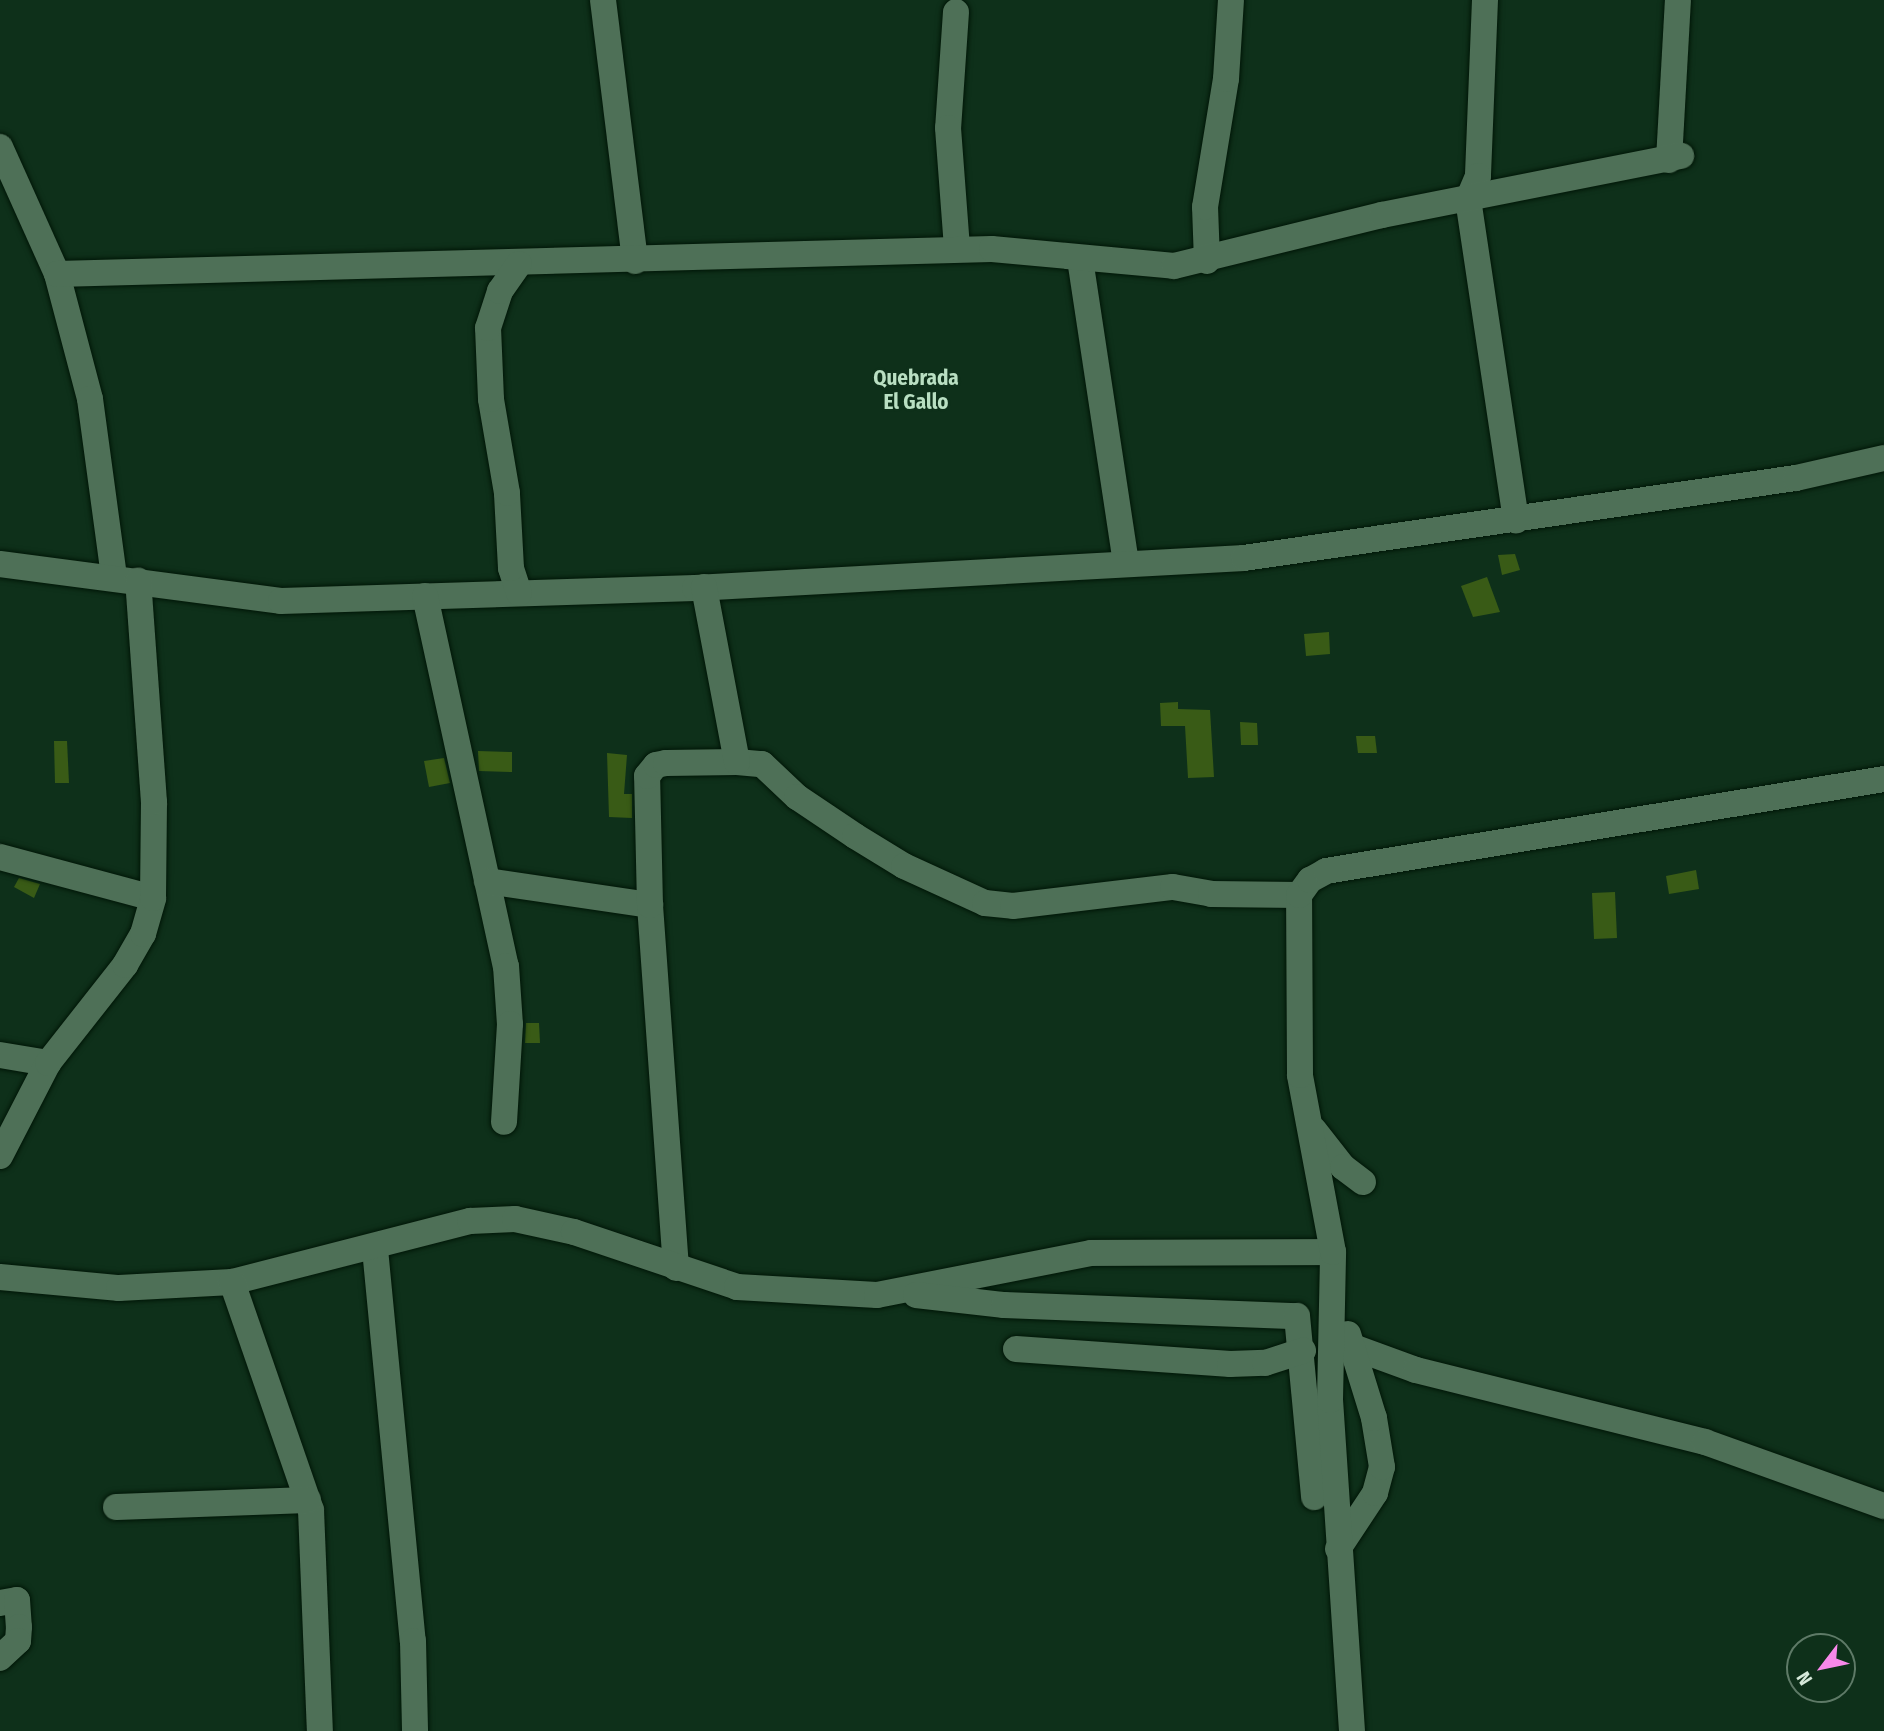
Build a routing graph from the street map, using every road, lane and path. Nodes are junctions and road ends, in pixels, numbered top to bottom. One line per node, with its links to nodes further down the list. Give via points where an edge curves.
1 (603, 0): 11 (street)
2 (1231, 0): 12 (street, via 1226,79 1205,207)
3 (1485, 0): 8 (street, via 1478,176)
4 (1678, 0): 8 (street, via 1675,158)
5 (956, 12): 9 (street, via 948,128)
6 (0, 147): 7 (street)
7 (8, 183): 14 (street)
8 (1468, 198): 12 (street, via 1382,215); 16 (street)
9 (957, 249): 10 (street, via 1051,251); 11 (street)
10 (1080, 259): 12 (street, via 1174,266); 18 (street)
11 (635, 261): 13 (street)
12 (1207, 261)
13 (519, 264): 14 (street); 21 (street, via 500,291 488,328 491,399 507,493 511,568)
14 (57, 274): 19 (street, via 90,399)
15 (1884, 458): 16 (street, via 1796,478)
16 (1516, 520): 18 (street, via 1244,558)
17 (0, 564): 19 (street)
18 (1126, 564): 20 (street)
19 (126, 579): 22 (street, via 281,601); 28 (street, via 154,802)
20 (704, 587): 21 (street); 23 (street)
21 (519, 593): 22 (street)
22 (425, 596): 26 (street)
23 (737, 762): 27 (street, via 762,764 797,797 855,836 904,866 985,903 1013,905 1173,887 1211,894); 29 (street, via 666,763 651,769 647,776)
24 (1884, 779): 27 (street, via 1326,872 1310,880)
25 (0, 857): 28 (street)
26 (487, 881): 29 (street); 32 (street, via 506,966 509,1004)
27 (1299, 895): 33 (street, via 1300,1075)
28 (153, 898): 31 (street, via 143,934 125,965)
29 (650, 905): 38 (street)
30 (0, 1055): 31 (street)
31 (48, 1063): 34 (street)
32 (504, 1122)
33 (1311, 1126): 35 (street, via 1343,1167); 37 (street)
34 (0, 1156)
35 (1363, 1182)
36 (375, 1248): 38 (street, via 470,1222 515,1219 574,1233); 40 (street); 54 (street, via 414,1642)
37 (1332, 1252): 41 (street, via 1091,1253); 42 (street)
38 (676, 1268): 41 (street, via 737,1287 877,1295)
39 (0, 1277): 40 (street, via 120,1287)
40 (232, 1282): 47 (street)
41 (901, 1290): 43 (street, via 1003,1306 1284,1314 1297,1316)
42 (1334, 1309): 43 (street); 44 (street); 50 (street, via 1330,1400)
43 (1302, 1343): 45 (street, via 1265,1363 1230,1364); 46 (street)
44 (1353, 1347): 48 (street, via 1416,1370 1705,1442); 50 (street, via 1382,1467 1375,1493)
45 (1016, 1349)
46 (1314, 1497)
47 (308, 1500): 49 (street); 53 (street)
48 (1884, 1506)
49 (116, 1507)
50 (1338, 1549): 55 (street)
51 (0, 1603): 52 (street, via 17,1600 19,1627 18,1641)
52 (0, 1658)
53 (320, 1731)
54 (415, 1731)
55 (1352, 1731)

